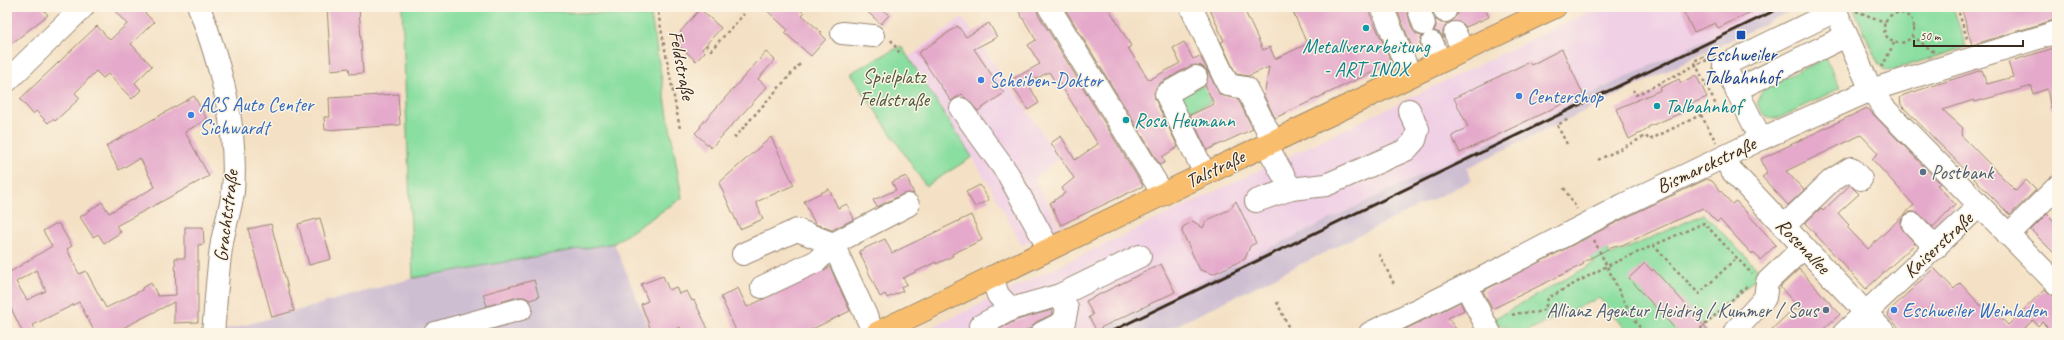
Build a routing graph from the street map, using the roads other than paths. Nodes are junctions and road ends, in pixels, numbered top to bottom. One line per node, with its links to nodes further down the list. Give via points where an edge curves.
1 (83, 7): 14 (street)
2 (199, 7): 48 (street, Grachtstraße, via 229,105 232,144 232,192 222,243)
3 (1049, 7): 25 (street)
4 (1191, 7): 20 (street, via 1228,85 1246,88)
5 (1382, 7): 12 (street)
6 (1555, 7): 12 (main road, Talstraße, via 1436,52)
7 (1840, 9): 11 (street); 15 (street, via 1724,65)
8 (2057, 32): 16 (street, Bismarckstraße)
9 (842, 33): 10 (street)
10 (873, 36)
11 (1846, 36): 15 (street); 16 (street)
12 (1410, 75): 20 (main road, Talstraße)
13 (1196, 77): 22 (street, via 1166,94)
14 (7, 81)
15 (1736, 90): 19 (street)
16 (1871, 90): 19 (street, Bismarckstraße); 29 (street, via 1885,109)
17 (961, 109): 36 (street, via 1008,174)
18 (1409, 110): 24 (street, via 1418,129 1415,140 1406,150 1326,185)
19 (1761, 139): 21 (street, Bismarckstraße)
20 (1270, 143): 22 (main road, Talstraße); 24 (street)
21 (1724, 157): 31 (street, Rosenallee, via 1731,170); 42 (street, Bismarckstraße, via 1623,205)
22 (1204, 174): 25 (main road, Talstraße)
23 (1861, 179): 31 (street, via 1851,168 1832,180)
24 (1291, 189): 27 (street)
25 (1163, 194): 36 (main road, Talstraße)
26 (2054, 195): 32 (street)
27 (1256, 201)
28 (908, 205): 33 (street)
29 (1979, 206): 32 (street); 35 (street, Kaiserstraße)
30 (1913, 224): 35 (street)
31 (1784, 226): 34 (street, Rosenallee)
32 (2008, 235): 40 (street)
33 (832, 244): 37 (street, via 797,230); 41 (street, via 817,260); 50 (street)
34 (1804, 247): 46 (street, Rosenallee); 47 (street, via 1767,282 1765,298)
35 (1936, 248): 46 (street, Kaiserstraße)
36 (1049, 249): 39 (main road, Talstraße)
37 (743, 254)
38 (1140, 256): 43 (street)
39 (992, 277): 45 (street, via 998,295); 51 (main road, Talstraße)
40 (2057, 284)
41 (762, 287)
42 (1462, 288): 54 (street, Bismarckstraße); 55 (street); 56 (street)
43 (1060, 294): 45 (street); 53 (street, via 1067,308 1064,322)
44 (521, 309): 49 (street)
45 (1011, 309): 52 (street, via 980,326)
46 (1866, 312): 57 (street, Kaiserstraße); 58 (street, Rosenallee)
47 (1735, 331)
48 (213, 333)
49 (436, 333)
50 (874, 333)
51 (877, 333)
52 (984, 333)
53 (1042, 333)
54 (1370, 333)
55 (1479, 333)
56 (1490, 333)
57 (1844, 333)
58 (1885, 333)

